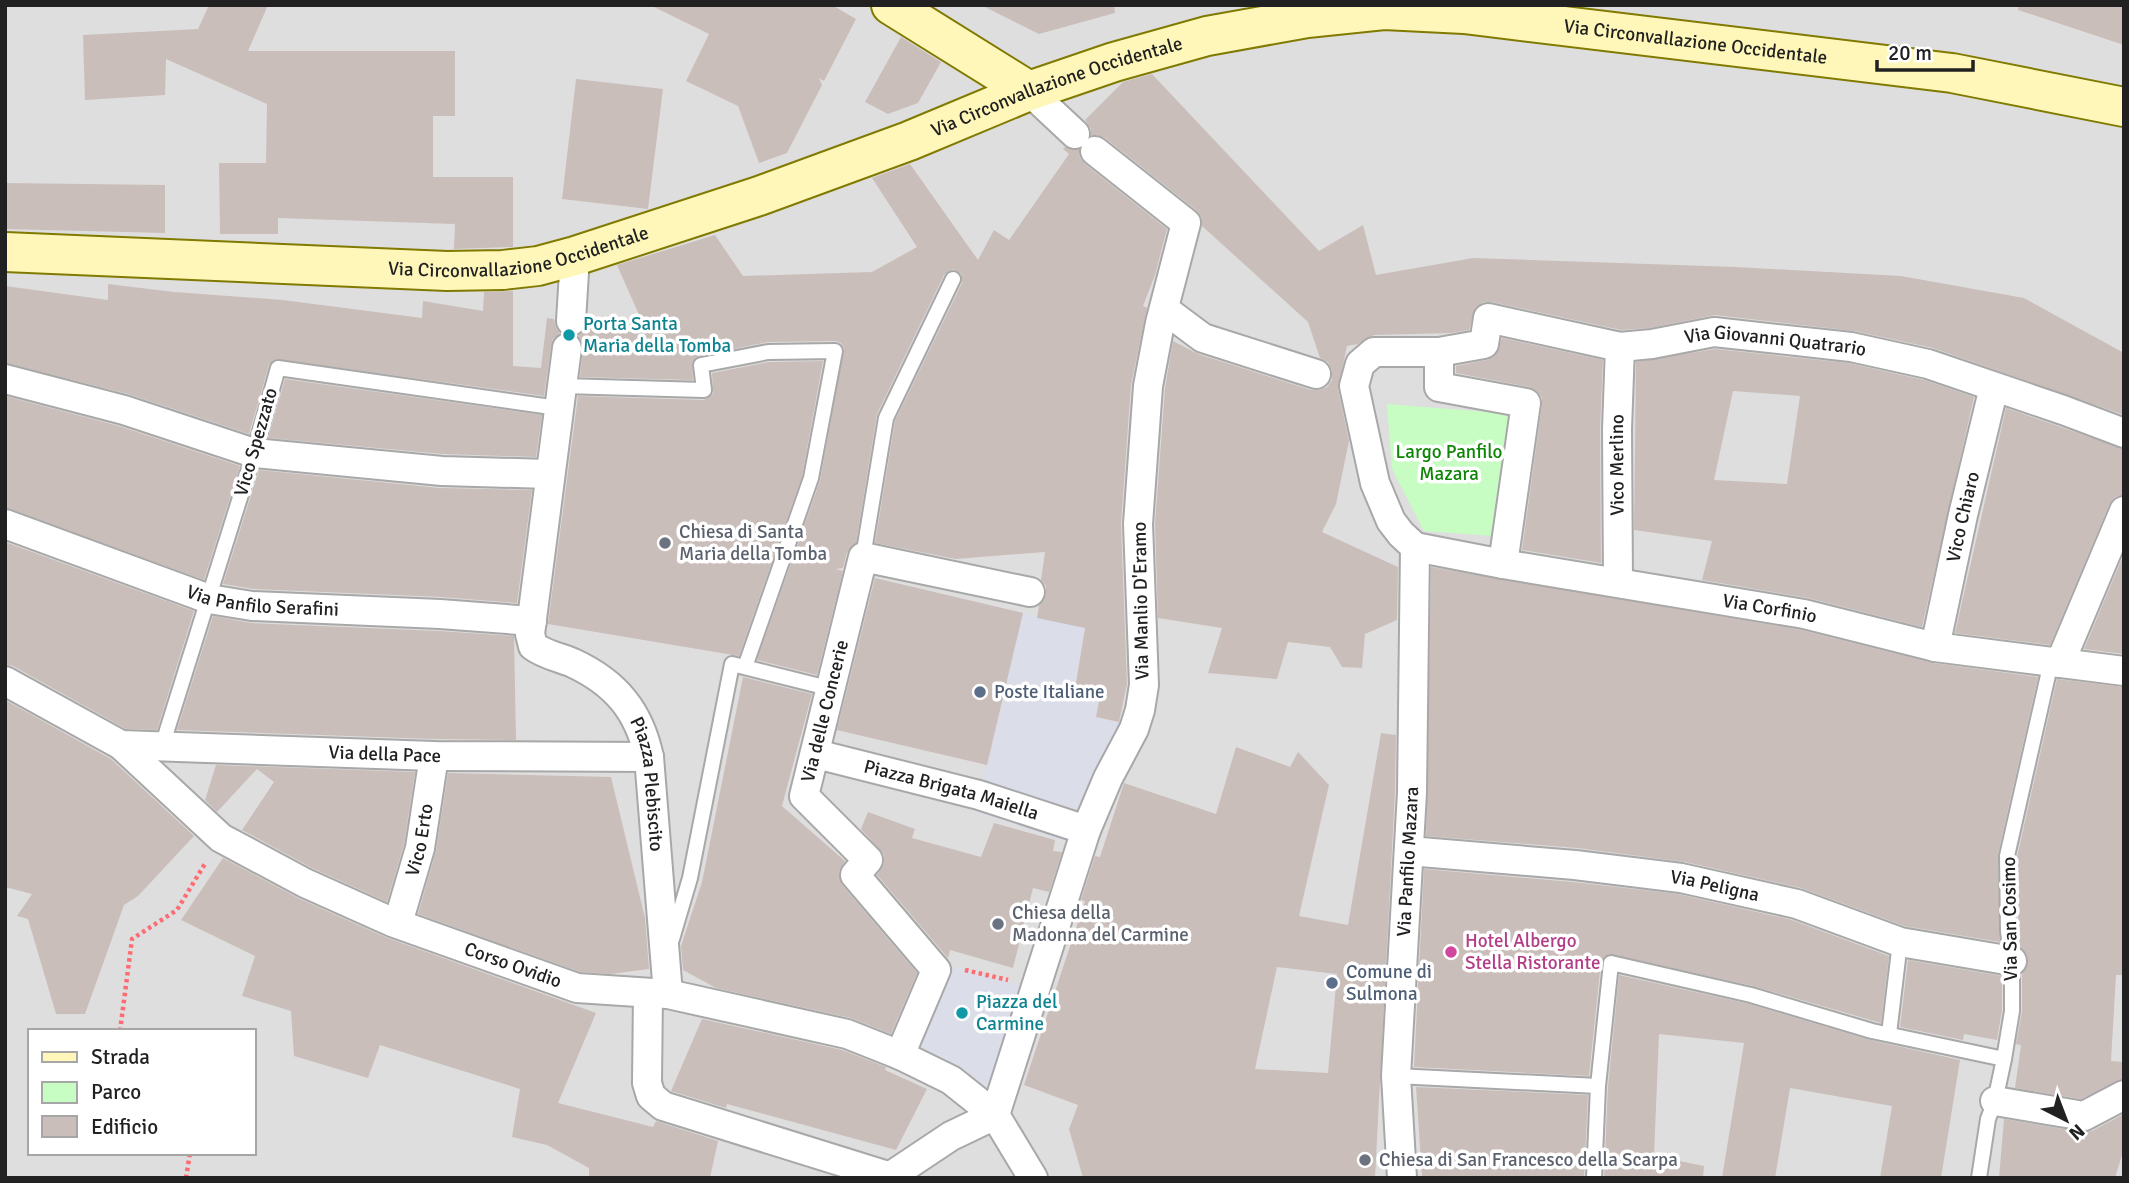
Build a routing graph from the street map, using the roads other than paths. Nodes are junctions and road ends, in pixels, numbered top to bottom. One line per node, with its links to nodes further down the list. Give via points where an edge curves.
1 (891, 5): 2 (main road)
2 (1029, 91): 3 (main road, Via Circonvallazione Occidentale, via 1207,36 1384,10 1490,16 1952,73); 5 (main road, Via Circonvallazione Occidentale, via 760,196); 7 (street, Via Manlio D'Eramo, via 1186,223)
3 (2124, 107)
4 (5, 252): 5 (main road, Via Circonvallazione Occidentale, via 447,271 538,266)
5 (575, 256): 13 (street)
6 (953, 279): 20 (lane, via 886,418)
7 (1164, 309): 11 (street, via 1203,338); 37 (street, Via Manlio D'Eramo, via 1148,386 1139,524 1144,685 1134,729)
8 (1620, 347): 9 (street, Via Giovanni Quatrario, via 1488,318 1484,344); 12 (street, Via Giovanni Quatrario, via 1714,331 1851,347 1928,364); 22 (street, Vico Merlino)
9 (1439, 352): 11 (street, via 1374,352); 21 (street, via 1439,387 1525,403)
10 (5, 379): 15 (street, via 124,410)
11 (1335, 380): 19 (street, via 1391,521)
12 (1994, 387): 14 (street, Via Giovanni Quatrario); 26 (street, Vico Chiaro)
13 (560, 397): 15 (lane, Vico Spezzato, via 278,368); 16 (street); 28 (lane, via 704,390 701,365 768,352 835,351 811,478)
14 (2124, 433)
15 (254, 453): 16 (street, via 442,471); 24 (lane, Vico Spezzato)
16 (549, 474): 25 (street)
17 (2124, 511): 27 (street)
18 (5, 524): 24 (street, Via Panfilo Serafini)
19 (1415, 547): 21 (street, Via Corfinio); 38 (street, Via Panfilo Mazara)
20 (863, 557): 23 (street); 31 (street, Via delle Concerie)
21 (1503, 564): 22 (street, Via Corfinio)
22 (1618, 582): 26 (street, Via Corfinio, via 1804,614)
23 (1030, 592)
24 (209, 599): 25 (street, Via Panfilo Serafini, via 252,606 440,614); 33 (lane, Vico Spezzato)
25 (531, 627): 36 (street, Piazza Plebiscito, via 533,646 597,677 632,709)
26 (1935, 647): 27 (street, Via Corfinio)
27 (2056, 663): 29 (street, Via Corfinio); 42 (lane, Via San Cosimo, via 2007,856)
28 (745, 667): 31 (lane); 41 (lane, via 732,664 690,878)
29 (2124, 671)
30 (5, 681): 32 (street, Corso Ovidio)
31 (832, 689): 34 (street, Via delle Concerie)
32 (121, 745): 33 (street, Via della Pace); 39 (street, Corso Ovidio, via 221,838 305,883)
33 (162, 746): 35 (street, Via della Pace)
34 (816, 754): 37 (street, Piazza Brigata Maiella, via 979,795); 45 (street, Via delle Concerie, via 804,796 867,860 855,875 936,970)
35 (433, 756): 36 (street, Via della Pace); 39 (street, Vico Erto, via 419,848)
36 (649, 757): 41 (street, Piazza Plebiscito)
37 (1086, 830): 51 (street, Via Manlio D'Eramo)
38 (1409, 851): 40 (street, Via Peligna, via 1681,878 1797,904); 47 (street, Via Panfilo Mazara)
39 (398, 923): 43 (street, Corso Ovidio, via 577,988)
40 (1900, 942): 42 (street, Via Peligna); 44 (lane)
41 (665, 961): 43 (street, Piazza Plebiscito)
42 (2012, 961): 46 (lane, Via San Cosimo, via 2012,1011)
43 (658, 993): 45 (street, Corso Ovidio, via 847,1034); 52 (street, Piazza Plebiscito, via 647,1083 651,1096 663,1106)
44 (1889, 1034): 46 (lane); 48 (lane, via 1611,962)
45 (900, 1055): 51 (street, Corso Ovidio, via 951,1080)
46 (2004, 1059): 50 (lane, Via San Cosimo)
47 (1396, 1076): 48 (lane); 54 (street, Via Panfilo Mazara)
48 (1598, 1086): 55 (lane)
49 (2124, 1095): 50 (street, via 2084,1116)
50 (1995, 1101): 56 (lane, Via San Cosimo)
51 (995, 1115): 52 (street, via 951,1136); 53 (street, Corso Ovidio)
52 (888, 1177)
53 (1033, 1178)
54 (1402, 1178)
55 (1594, 1178)
56 (1979, 1178)

